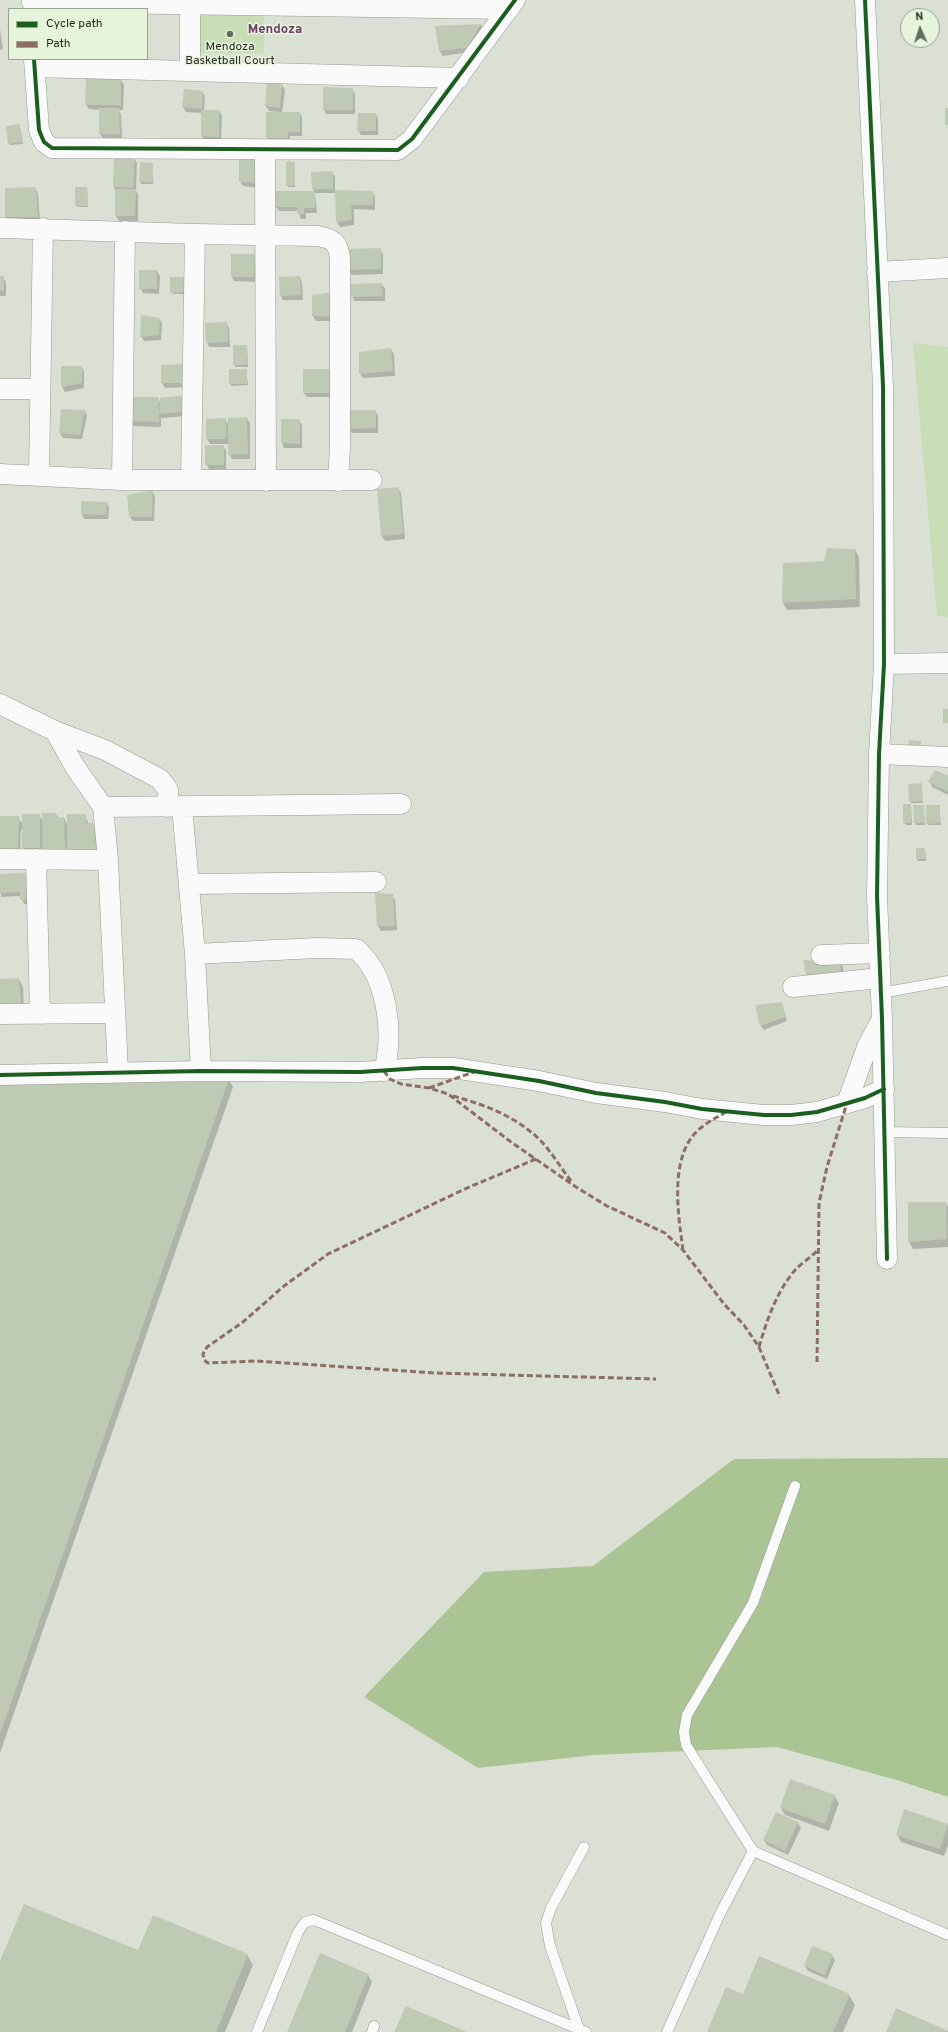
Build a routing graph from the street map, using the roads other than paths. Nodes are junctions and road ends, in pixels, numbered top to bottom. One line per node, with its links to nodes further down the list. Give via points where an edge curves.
1 (865, 0): 15 (street)
2 (32, 4): 4 (street)
3 (512, 4): 4 (street); 7 (street)
4 (190, 5): 6 (street)
5 (35, 63): 6 (street); 8 (street, via 38,130 44,142 52,148)
6 (190, 71): 7 (street)
7 (459, 78): 8 (street, via 412,138 398,150)
8 (265, 150): 13 (street)
9 (0, 228): 10 (street)
10 (43, 228): 11 (street); 17 (street)
11 (125, 231): 12 (street); 20 (street)
12 (195, 234): 13 (street); 21 (street)
13 (264, 236): 23 (street); 24 (street, via 318,236 330,238 338,247 341,284)
14 (948, 268): 15 (street)
15 (878, 272): 26 (street, via 883,386)
16 (0, 389): 17 (street)
17 (40, 389): 19 (street)
18 (0, 474): 19 (street)
19 (39, 475): 20 (street)
20 (122, 480): 21 (street)
21 (191, 480): 23 (street)
22 (372, 480): 24 (street)
23 (266, 481): 24 (street)
24 (338, 481)
25 (948, 663): 26 (street)
26 (884, 664): 29 (street)
27 (0, 704): 28 (street)
28 (55, 731): 32 (street, via 75,767); 33 (street, via 105,750 160,779)
29 (879, 754): 30 (street); 39 (street, via 877,896)
30 (948, 757)
31 (401, 804): 33 (street)
32 (103, 807): 33 (street); 36 (street)
33 (175, 807): 38 (street)
34 (36, 859): 35 (street); 36 (street); 47 (street)
35 (0, 860)
36 (108, 860): 45 (street)
37 (376, 882): 38 (street)
38 (189, 884): 40 (street)
39 (880, 953): 41 (street); 43 (street)
40 (195, 954): 49 (street); 50 (street, via 317,948 356,949 377,979 384,1004 388,1049)
41 (822, 955)
42 (948, 981): 43 (lane)
43 (880, 986): 44 (street); 48 (street)
44 (794, 987)
45 (114, 1013): 47 (street); 51 (street)
46 (0, 1014): 47 (street)
47 (40, 1014)
48 (882, 1019): 53 (street); 54 (street, via 867,1047)
49 (201, 1071): 50 (street); 51 (street)
50 (384, 1071): 54 (street, via 422,1068 479,1070 596,1093 702,1109 764,1115 817,1112)
51 (118, 1072): 52 (street)
52 (0, 1075)
53 (884, 1089): 54 (street); 55 (street)
54 (847, 1103)
55 (885, 1132): 56 (lane); 57 (street)
56 (948, 1134)
57 (887, 1259)
58 (795, 1486): 60 (lane, via 753,1603 687,1715 684,1732 686,1745)
59 (584, 1847): 62 (lane, via 546,1923 550,1946)
60 (753, 1851): 61 (lane); 64 (lane, via 720,1914)
61 (948, 1935)
62 (583, 2031): 63 (lane, via 314,1920 305,1922 298,1932)
63 (257, 2032)
64 (667, 2032)

